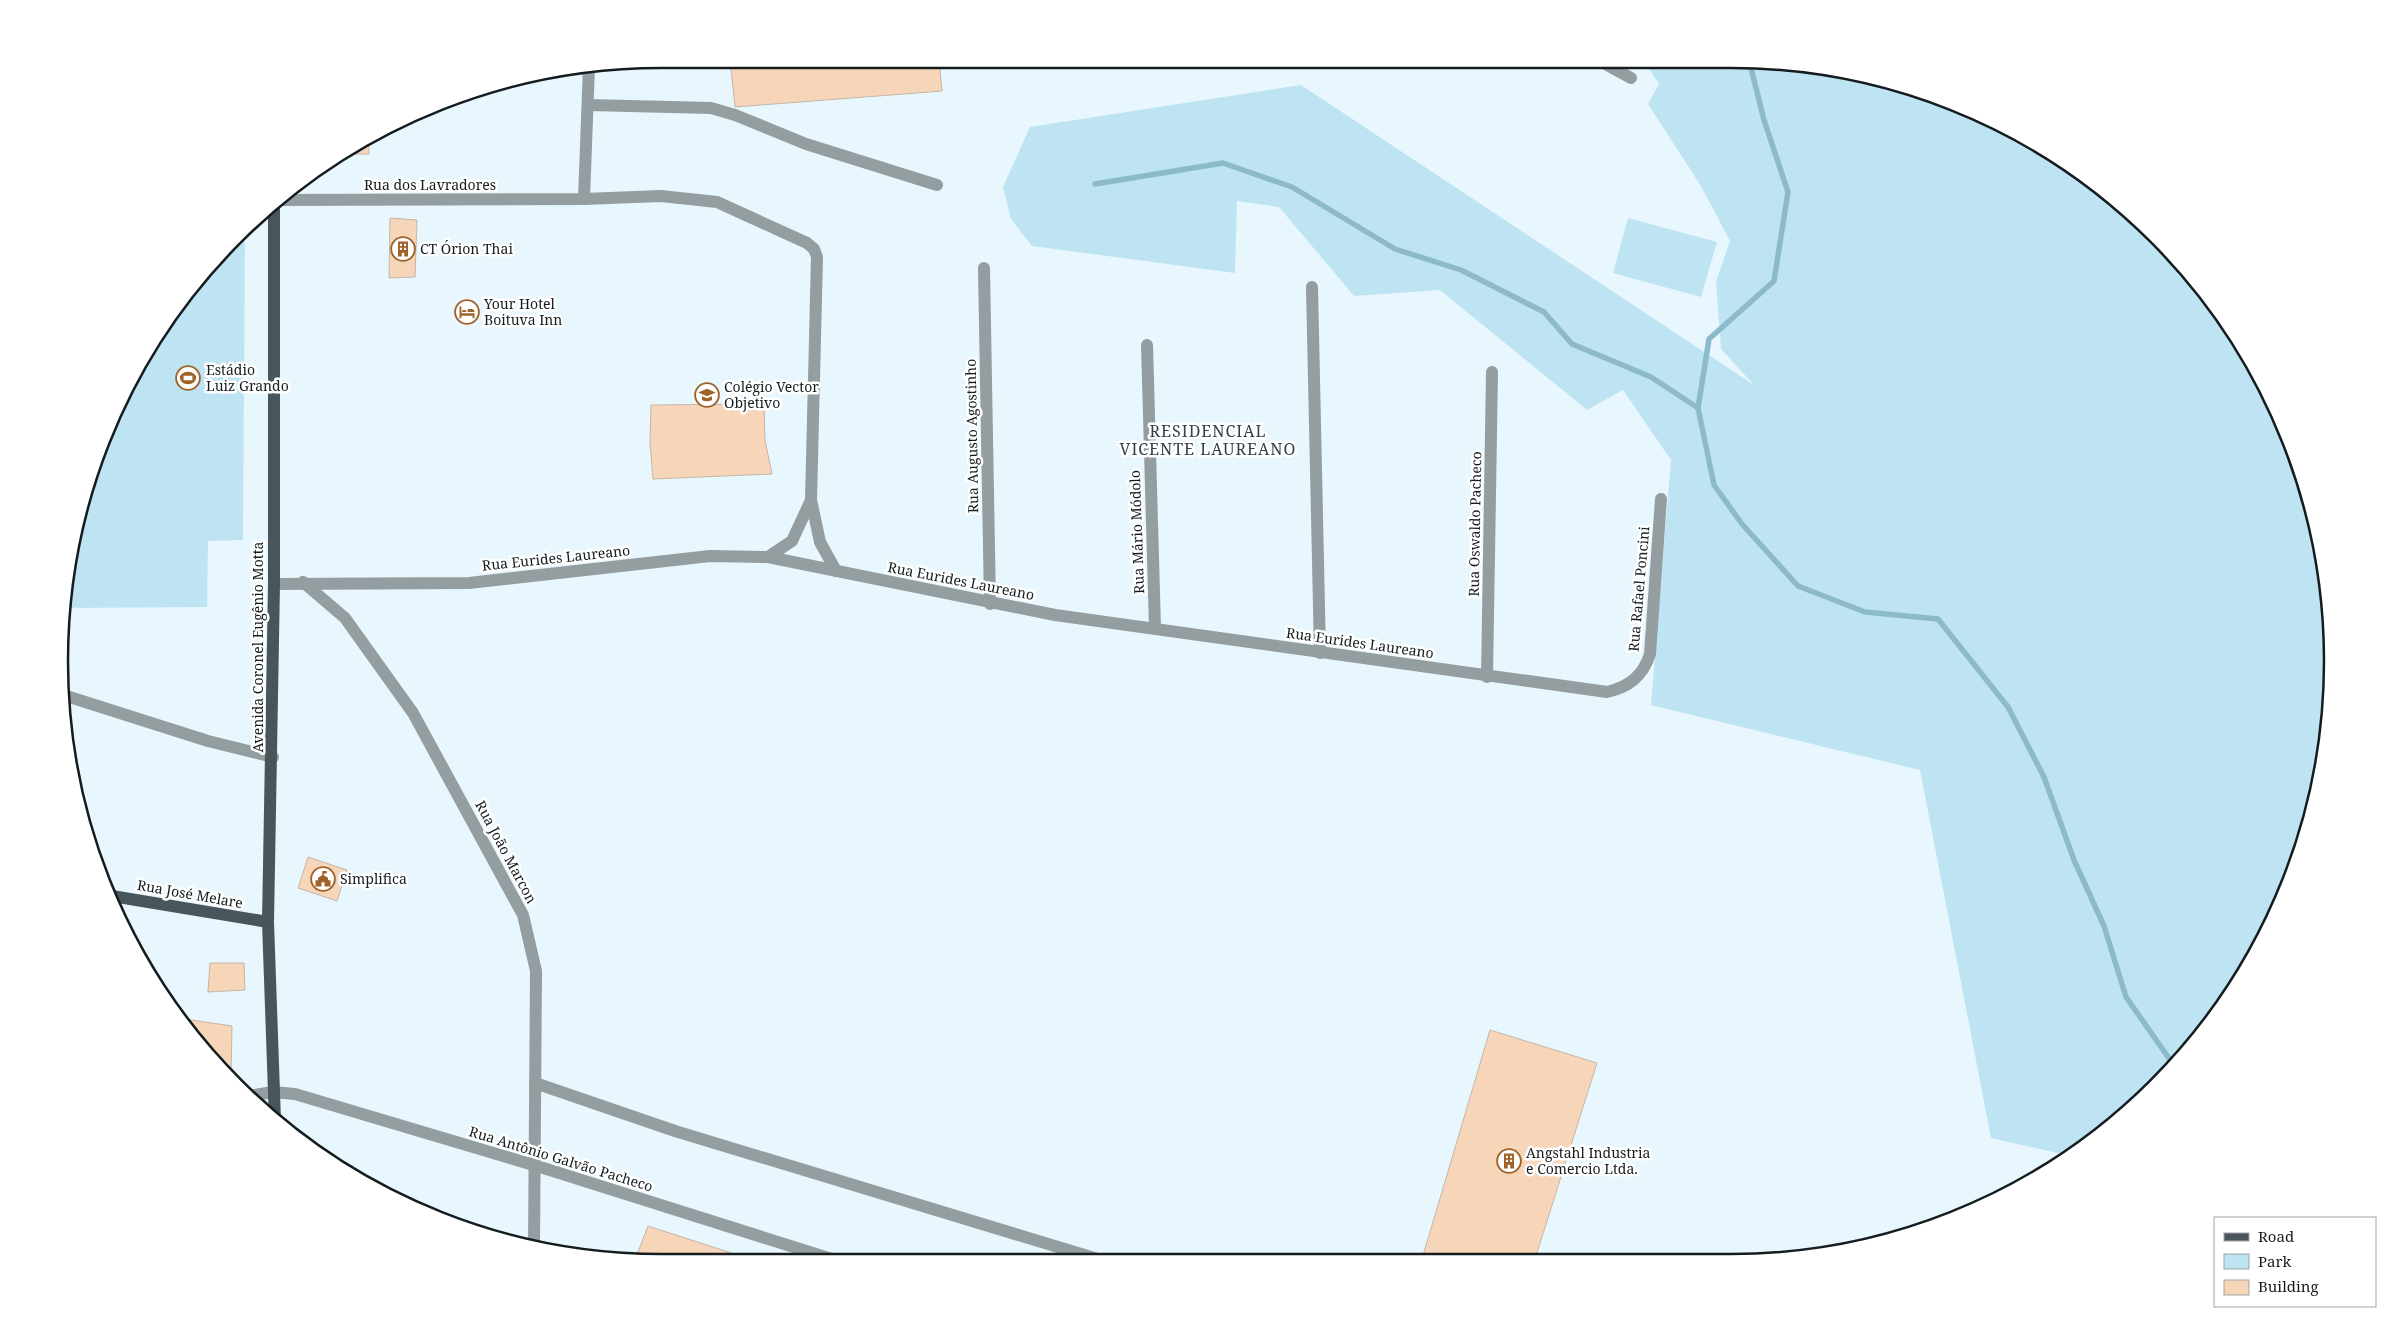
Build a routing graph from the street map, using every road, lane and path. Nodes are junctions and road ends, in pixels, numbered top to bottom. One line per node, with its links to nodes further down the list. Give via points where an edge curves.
1 (1613, 68): 3 (street)
2 (589, 72): 4 (street)
3 (1632, 78)
4 (588, 105): 5 (street, via 711,108 806,144); 6 (street)
5 (937, 184)
6 (584, 199): 7 (street, Rua dos Lavradores); 14 (street, Rua dos Lavradores, via 661,196 712,201 802,239 814,249 817,256)
7 (288, 200)
8 (274, 212): 18 (main road, Avenida Coronel Eugênio Motta)
9 (984, 268): 19 (street, Rua Augusto Agostinho)
10 (1312, 287): 21 (street)
11 (1147, 346): 20 (street, Rua Mário Módolo)
12 (1492, 372): 22 (street, Rua Oswaldo Pacheco)
13 (1661, 499): 23 (street, Rua Rafael Poncini, via 1652,645 1643,671)
14 (811, 500): 15 (street, via 792,541); 16 (street, via 820,542)
15 (768, 557): 16 (street, Rua Eurides Laureano); 17 (street, Rua Eurides Laureano, via 710,556 469,583)
16 (836, 571): 19 (street, Rua Eurides Laureano)
17 (303, 582): 18 (street, Rua Eurides Laureano); 28 (street, Rua João Marcon, via 344,618 413,713 521,909 536,971)
18 (274, 584): 25 (main road, Avenida Coronel Eugênio Motta)
19 (990, 604): 20 (street, Rua Eurides Laureano)
20 (1155, 628): 21 (street, Rua Eurides Laureano)
21 (1320, 653): 22 (street, Rua Eurides Laureano)
22 (1487, 677): 23 (street, Rua Eurides Laureano, via 1607,692 1623,688)
23 (1636, 678)
24 (69, 697): 25 (street, via 208,741)
25 (273, 757): 27 (main road, Avenida Coronel Eugênio Motta)
26 (117, 897): 27 (main road, Rua José Melare)
27 (268, 922): 29 (main road, Avenida Coronel Eugênio Motta)
28 (536, 1083): 32 (street, Rua João Marcon); 35 (street, via 675,1131)
29 (273, 1092): 30 (street, Rua Antônio Galvão Pacheco); 31 (main road, Avenida Coronel Eugênio Motta); 32 (street, Rua Antônio Galvão Pacheco, via 295,1094)
30 (256, 1095)
31 (274, 1111)
32 (536, 1166): 33 (street, Rua João Marcon); 34 (street, Rua Antônio Galvão Pacheco)
33 (534, 1240)
34 (816, 1254)
35 (1080, 1254)

